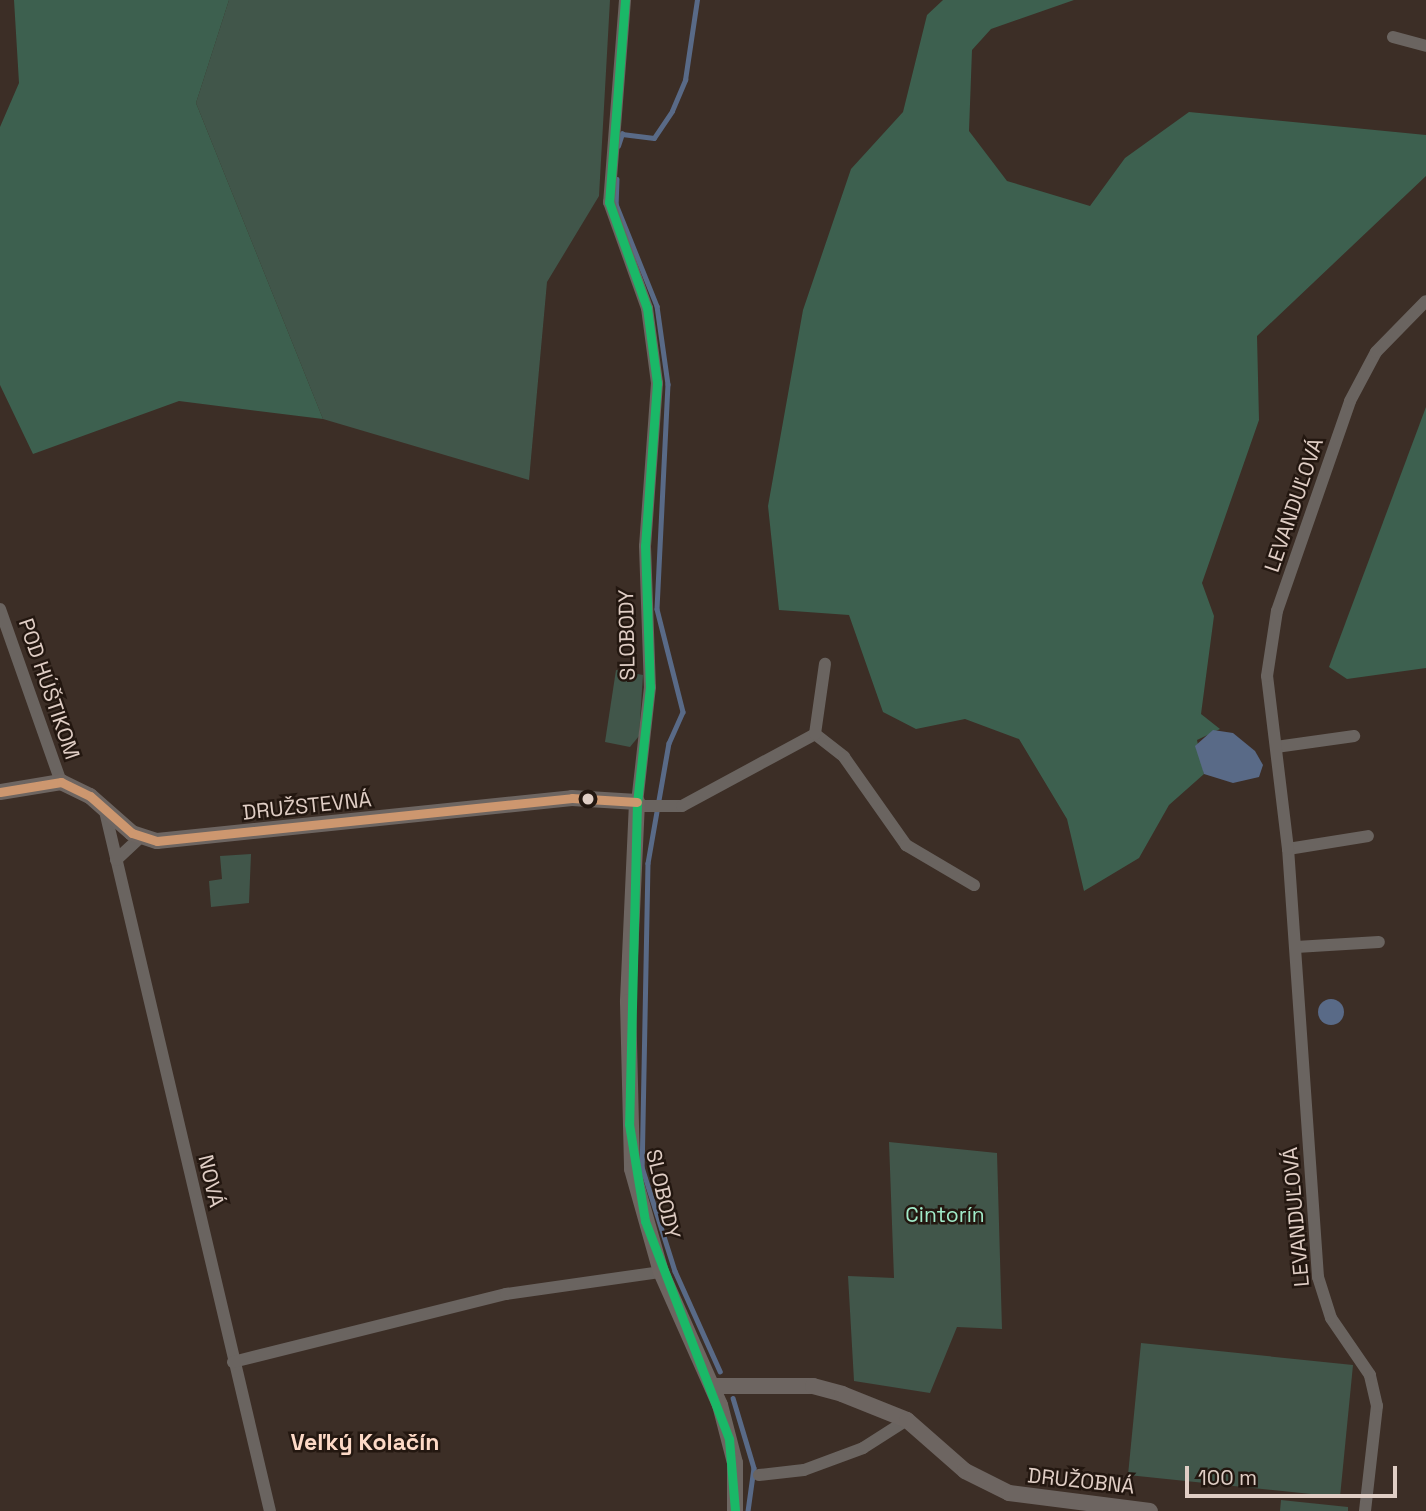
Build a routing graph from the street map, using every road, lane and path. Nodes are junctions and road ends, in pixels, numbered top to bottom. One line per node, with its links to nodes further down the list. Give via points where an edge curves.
1 (625, 0): 12 (street, SLOBODY, via 609,202 647,308 657,383 645,545 650,687)
2 (1393, 37): 3 (street)
3 (1426, 46)
4 (1426, 301): 9 (street, LEVANDUĽOVÁ, via 1363,373 1277,611 1267,676)
5 (0, 609): 10 (street, POD HÚŠTIKOM)
6 (825, 663): 7 (street)
7 (815, 734): 12 (street, DRUŽSTEVNÁ, via 718,790); 18 (street, via 844,757 905,845)
8 (1354, 736): 9 (street)
9 (1276, 747): 16 (street, LEVANDUĽOVÁ)
10 (61, 782): 11 (street); 13 (street)
11 (0, 792)
12 (647, 807): 15 (street, DRUŽSTEVNÁ, via 572,798 211,838); 21 (street, SLOBODY, via 629,1124 638,1195)
13 (105, 811): 15 (street); 17 (street, NOVÁ)
14 (1368, 836): 16 (street)
15 (141, 837): 17 (street)
16 (1288, 849): 20 (street, LEVANDUĽOVÁ)
17 (116, 860): 22 (street, NOVÁ)
18 (974, 885)
19 (1379, 942): 20 (street)
20 (1296, 947): 29 (street, LEVANDUĽOVÁ, via 1318,1277 1331,1318 1370,1375 1377,1406)
21 (661, 1272): 22 (street, SLOBODY, via 506,1294); 23 (street, SLOBODY)
22 (233, 1362): 26 (street, NOVÁ)
23 (713, 1386): 24 (street, DRUŽOBNÁ, via 813,1386); 27 (street, SLOBODY, via 735,1463)
24 (907, 1420): 25 (street, via 863,1448 804,1469); 28 (street, DRUŽOBNÁ, via 965,1471 1009,1493)
25 (759, 1475)
26 (270, 1511)
27 (735, 1511)
28 (1150, 1511)
29 (1365, 1511)

